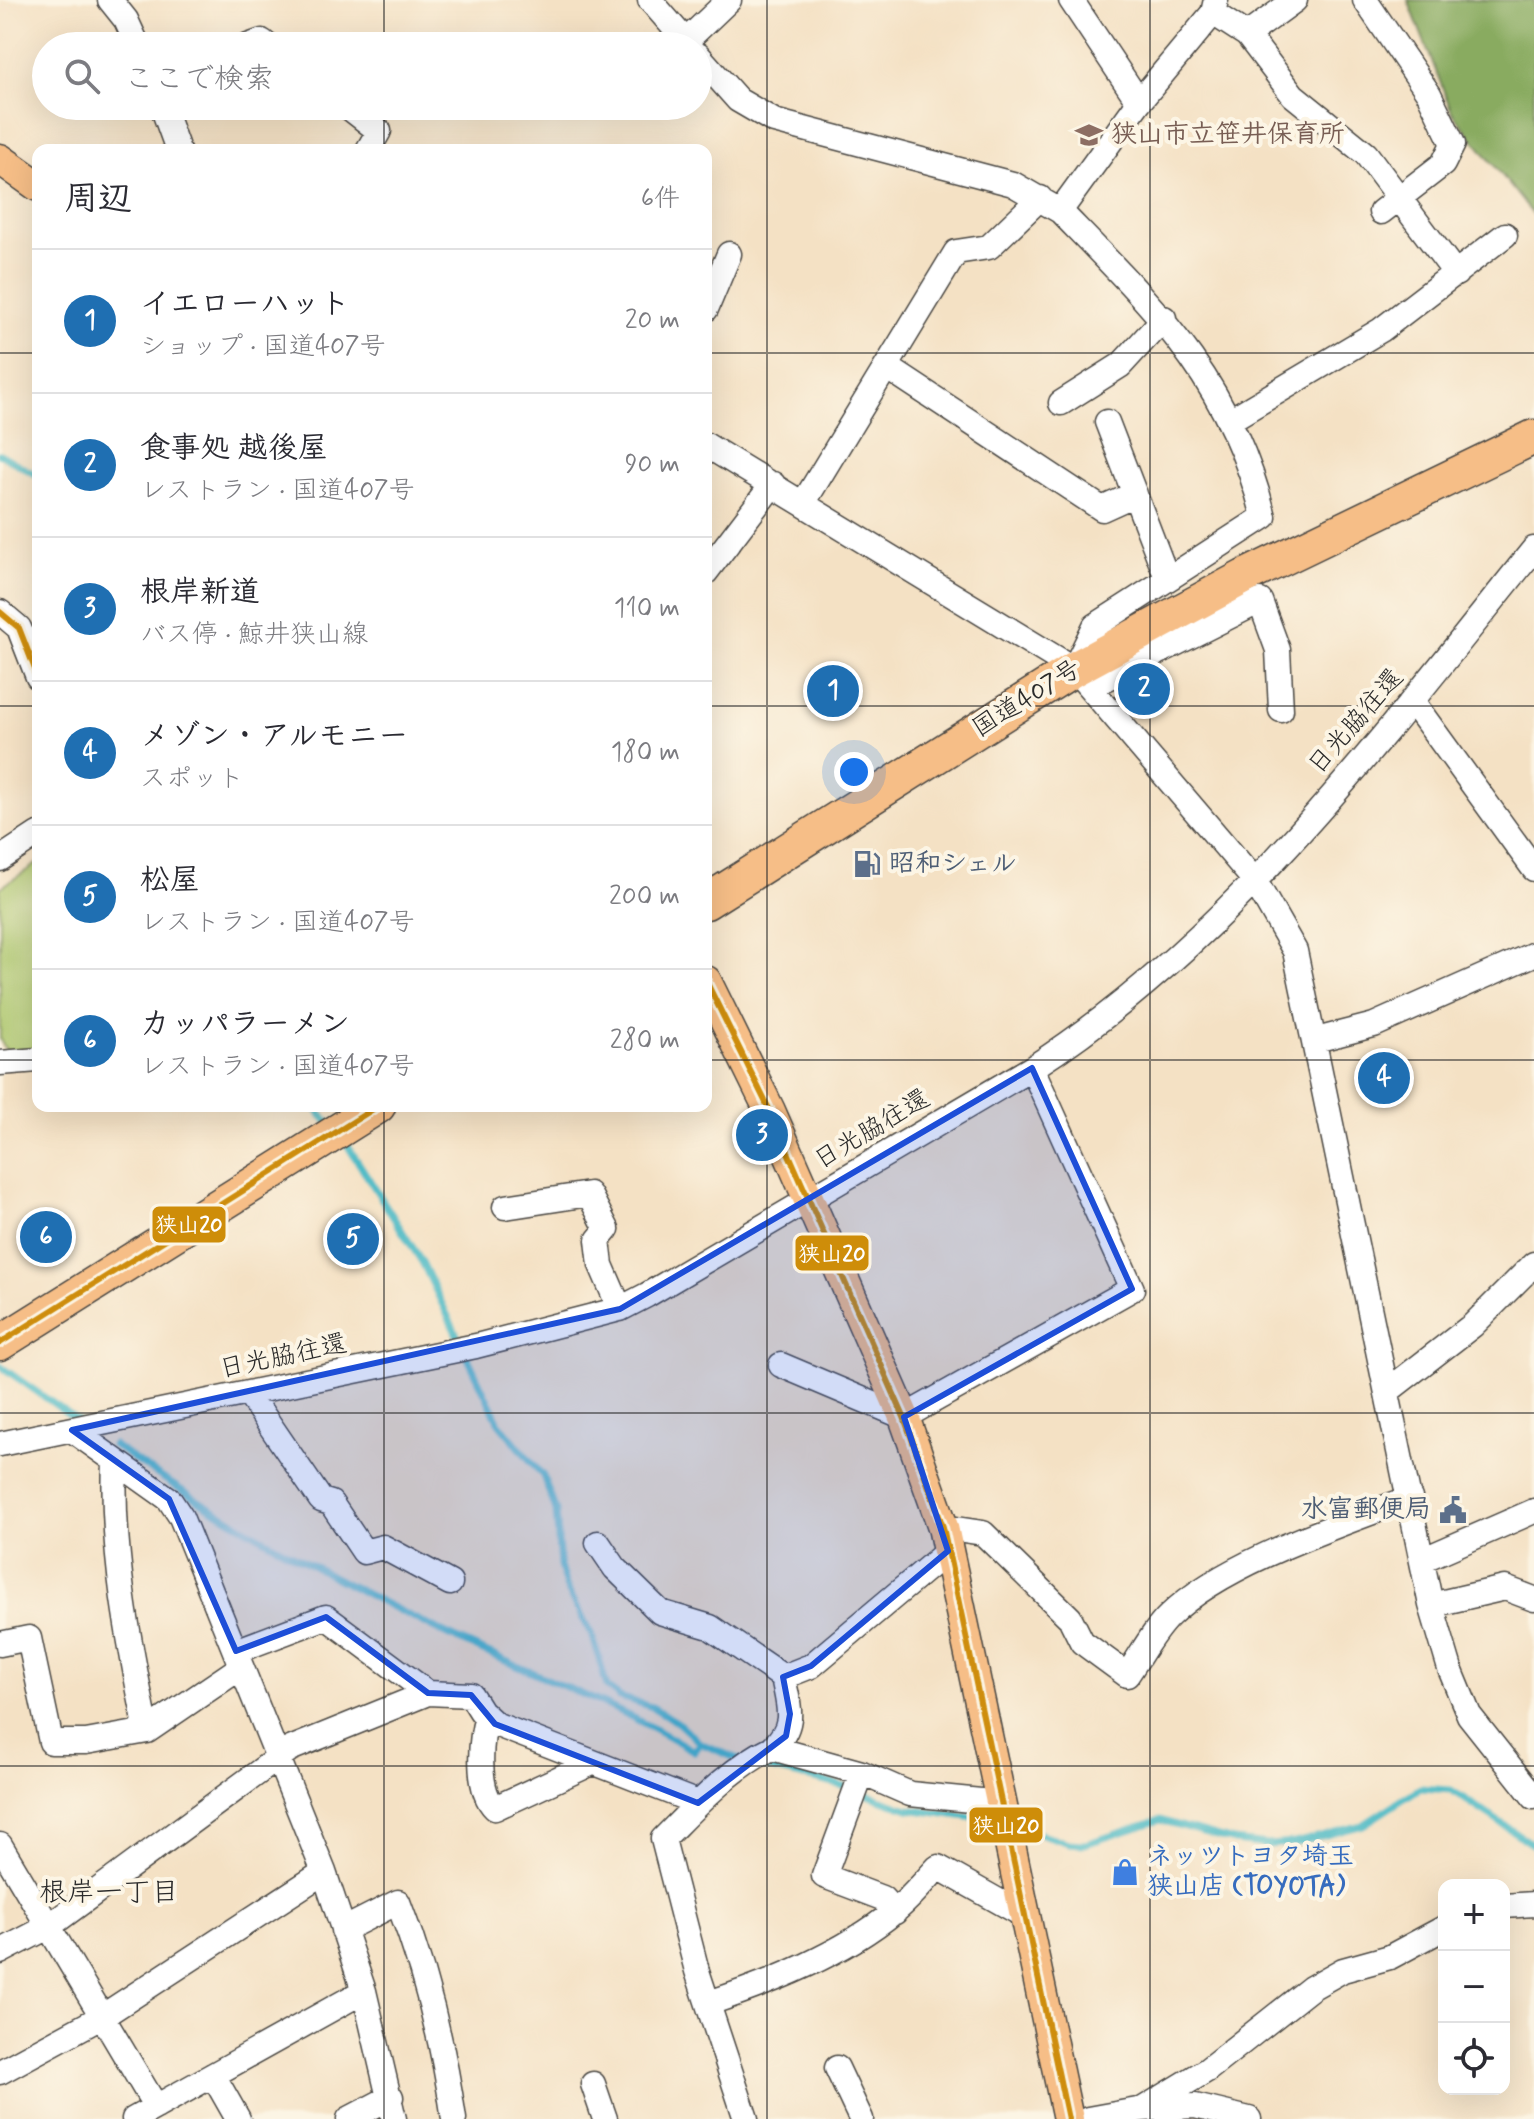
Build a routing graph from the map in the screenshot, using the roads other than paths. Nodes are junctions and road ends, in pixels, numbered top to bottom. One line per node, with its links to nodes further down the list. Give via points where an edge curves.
1 (110, 0): 8 (street)
2 (650, 0): 9 (street)
3 (729, 0): 10 (street)
4 (1071, 0): 13 (street)
5 (1295, 0): 11 (street)
6 (1365, 0): 18 (street, via 1429,94 1453,144 1443,164)
7 (1215, 6): 11 (street); 13 (street)
8 (132, 32)
9 (678, 32)
10 (703, 32)
11 (1247, 35): 18 (street, via 1293,95 1366,154)
12 (712, 71): 19 (street, via 738,100 774,121 1013,184)
13 (1139, 102): 19 (street)
14 (167, 120): 16 (street)
15 (365, 120): 17 (street, via 379,131)
16 (176, 144)
17 (371, 144)
18 (1402, 197): 20 (street); 23 (street)
19 (1050, 204): 25 (street); 26 (street, via 989,247 956,252)
20 (1381, 212)
21 (1505, 235): 23 (street)
22 (729, 254): 24 (street)
23 (1456, 274): 28 (street, via 1381,330)
24 (712, 295)
25 (1164, 318): 27 (street, via 1121,365); 28 (street)
26 (887, 367): 33 (street, via 1102,509); 34 (street)
27 (1061, 403)
28 (1230, 420): 37 (street, via 1252,470 1264,517)
29 (1107, 422): 33 (street)
30 (1534, 437): 40 (highway, 国道407号, via 1258,569)
31 (712, 448): 32 (street)
32 (773, 484): 34 (street); 36 (street)
33 (1135, 494): 37 (street)
34 (804, 502): 40 (street)
35 (1534, 549): 41 (street, 日光脇往還)
36 (712, 564)
37 (1167, 578): 40 (street, via 1095,626)
38 (0, 612): 39 (street, via 19,628)
39 (32, 662)
40 (1082, 678): 42 (street, via 1260,601 1278,650); 46 (street); 47 (highway, 国道407号)
41 (1412, 701): 45 (street); 46 (street, 日光脇往還)
42 (1281, 710)
43 (32, 838): 44 (street)
44 (0, 859)
45 (1534, 869)
46 (1255, 881): 50 (street, via 1295,951); 53 (street, 日光脇往還, via 1193,945 1086,1033)
47 (712, 898)
48 (1533, 956): 50 (street, via 1374,1025)
49 (712, 993): 55 (main road)
50 (1316, 1040): 61 (street)
51 (32, 1060): 52 (street)
52 (0, 1063)
53 (1032, 1068): 55 (street, 日光脇往還); 63 (street, via 1132,1289)
54 (368, 1112): 59 (highway)
55 (807, 1201): 58 (street, 日光脇往還); 63 (main road)
56 (505, 1207): 58 (street, via 589,1194 607,1229 598,1240 601,1265)
57 (1534, 1264): 61 (street, via 1473,1325)
58 (620, 1309): 62 (street, 日光脇往還, via 475,1346)
59 (0, 1343)
60 (781, 1365): 63 (street)
61 (1389, 1390): 67 (street)
62 (248, 1393): 64 (street, 日光脇往還); 72 (street, via 321,1500 331,1503 364,1552 383,1547)
63 (904, 1417): 69 (main road)
64 (72, 1430): 65 (street, 日光脇往還); 66 (street)
65 (0, 1444)
66 (115, 1461): 76 (street, via 169,1499 181,1517); 80 (street, via 113,1493 130,1647)
67 (1410, 1498): 69 (street, via 1323,1531 1199,1590 1167,1617 1127,1675 1082,1642 1070,1618 983,1533); 71 (street)
68 (1534, 1511): 71 (street)
69 (946, 1539): 77 (street, via 811,1666); 87 (main road)
70 (598, 1543): 77 (street, via 615,1568 660,1612 710,1627)
71 (1422, 1560): 74 (street)
72 (450, 1583)
73 (1534, 1599): 74 (street, via 1505,1588)
74 (1431, 1605): 85 (street, via 1469,1715)
75 (0, 1644): 80 (street, via 29,1638 51,1742)
76 (238, 1659): 78 (street, via 326,1617); 80 (street); 82 (street)
77 (783, 1677): 81 (street, via 790,1714 786,1736)
78 (428, 1693): 79 (street, via 471,1695); 82 (street)
79 (487, 1717): 83 (street); 83 (street, via 482,1735 485,1793 495,1808)
80 (147, 1731)
81 (765, 1752): 84 (street); 86 (street)
82 (278, 1757): 89 (street); 94 (street)
83 (590, 1764): 86 (street)
84 (861, 1776): 87 (street, via 910,1794); 92 (street, via 824,1876 882,1898)
85 (1534, 1797)
86 (698, 1803): 99 (street, via 663,1839)
87 (1003, 1814): 93 (main road)
88 (0, 1845): 94 (street)
89 (324, 1872): 95 (street); 100 (street)
90 (1534, 1904): 91 (street)
91 (1510, 1906)
92 (895, 1912): 93 (street, via 938,1867); 99 (street, via 762,1985)
93 (1025, 1916): 115 (main road)
94 (48, 1927): 97 (street); 100 (street)
95 (343, 1930): 98 (street); 111 (street, via 398,1902 419,1954 445,2049)
96 (1438, 1931): 107 (street, via 1311,1988 1207,2070)
97 (0, 1952)
98 (364, 1991): 103 (street); 106 (street)
99 (709, 2003): 113 (street)
100 (103, 2016): 102 (street); 105 (street)
101 (837, 2068): 114 (street)
102 (0, 2072)
103 (213, 2075): 105 (street); 109 (street)
104 (593, 2084): 112 (street)
105 (156, 2107): 108 (street)
106 (392, 2108): 110 (street)
107 (1143, 2109): 116 (street); 117 (street, via 1195,2106)
108 (134, 2119)
109 (238, 2119)
110 (349, 2119)
111 (454, 2119)
112 (605, 2119)
113 (746, 2119)
114 (861, 2119)
115 (1068, 2119)
116 (1088, 2119)
117 (1249, 2119)

